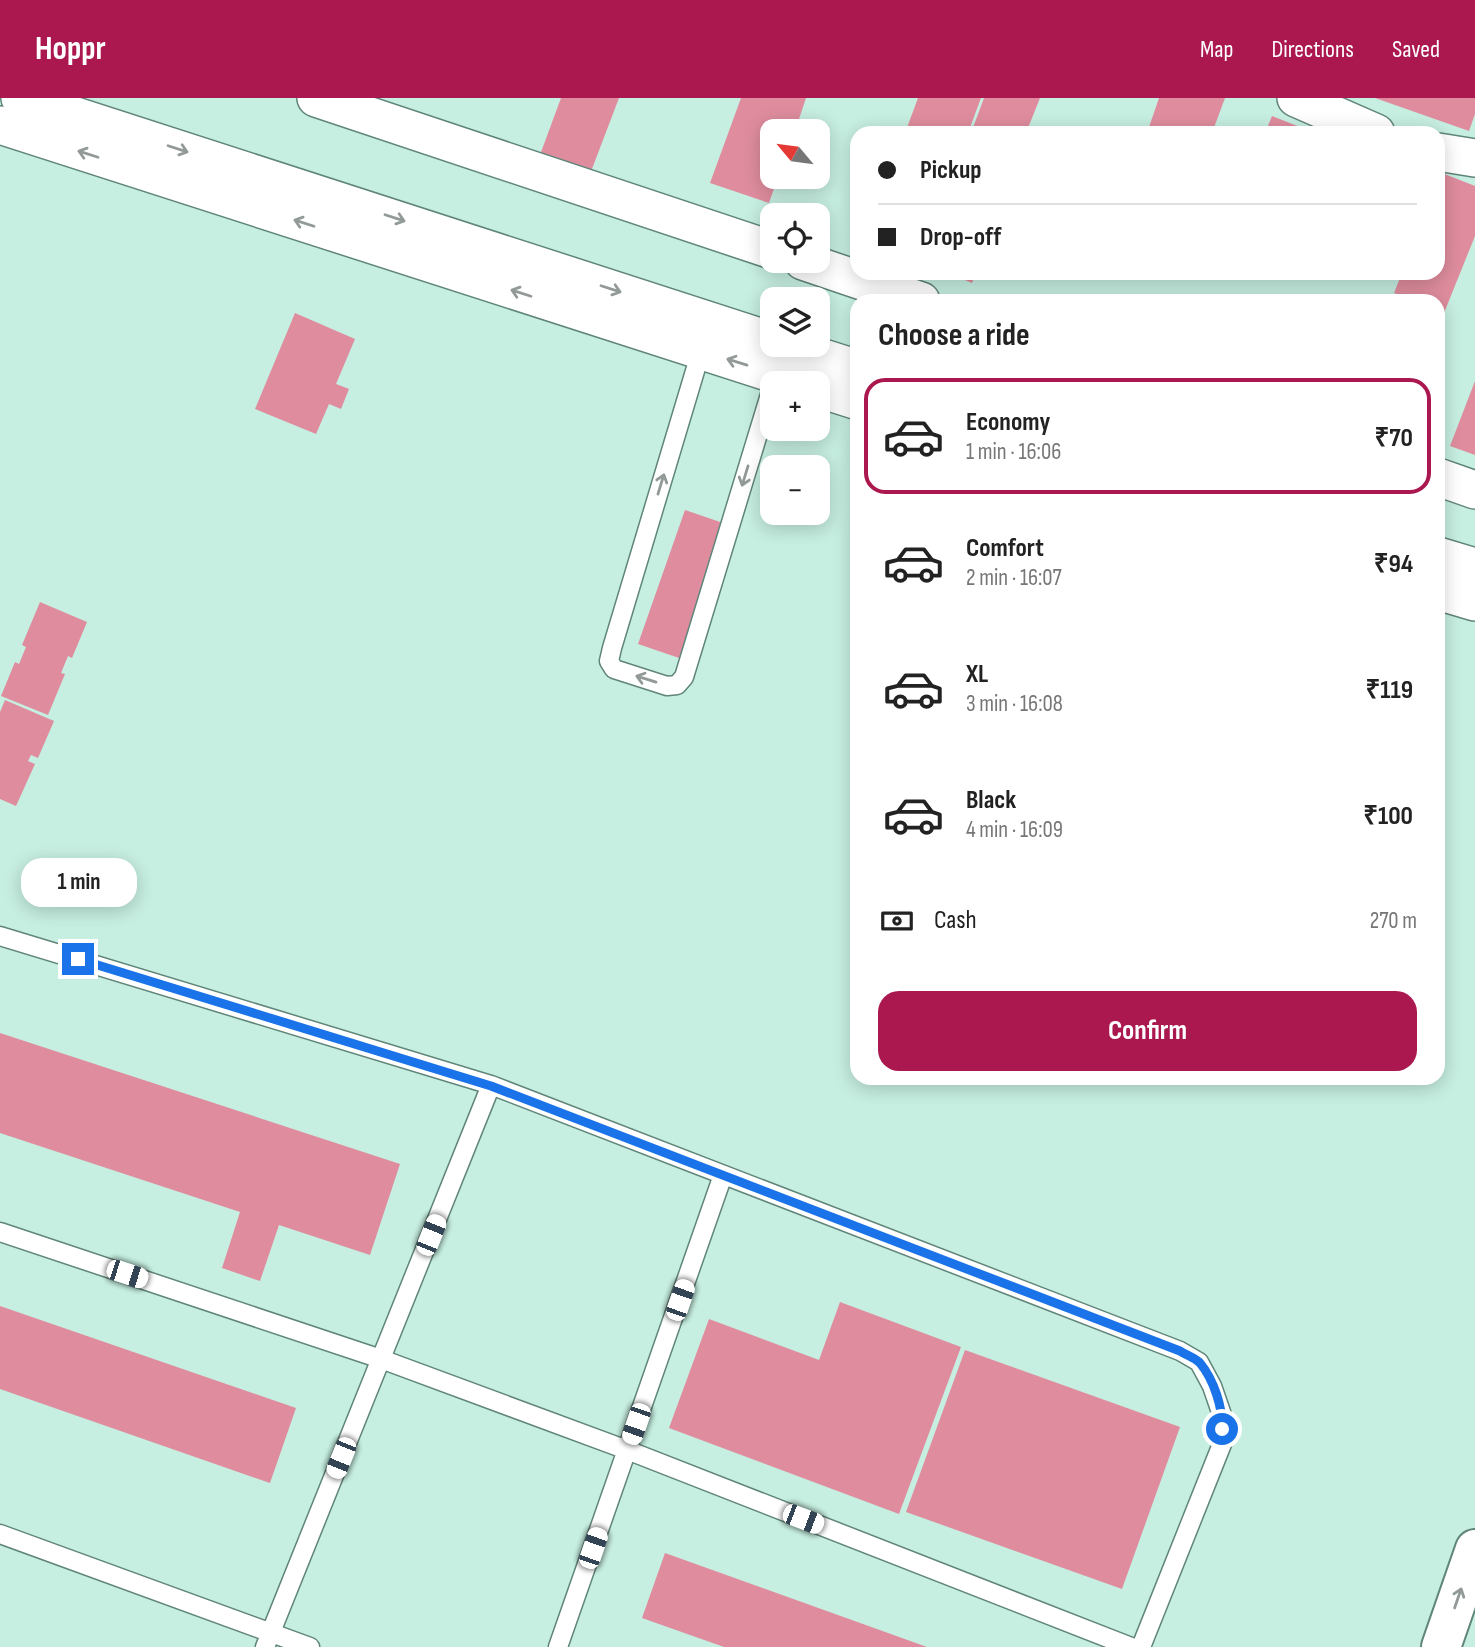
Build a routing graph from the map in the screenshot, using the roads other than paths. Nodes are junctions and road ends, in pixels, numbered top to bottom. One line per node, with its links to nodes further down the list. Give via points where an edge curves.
1 (316, 98): 5 (street)
2 (1296, 98): 4 (street)
3 (10, 112): 10 (street, one-way to 3); 11 (street, one-way to 11)
4 (1360, 126)
5 (760, 246)
6 (830, 270): 7 (street)
7 (850, 277)
8 (859, 280): 9 (street)
9 (900, 294)
10 (701, 351): 11 (street, one-way to 10); 11 (lane, one-way to 10, via 684,677 677,685 667,685 614,669 609,661)
11 (780, 369): 12 (street)
12 (850, 369)
13 (830, 392): 14 (street)
14 (850, 398)
15 (1445, 479): 16 (street)
16 (1475, 489)
17 (1445, 558): 18 (street)
18 (1475, 568)
19 (1445, 592): 20 (street)
20 (1475, 602)
21 (0, 936): 22 (lane)
22 (491, 1086): 23 (lane); 25 (lane)
23 (723, 1175): 26 (lane); 33 (lane, via 1199,1362 1223,1415 1222,1444)
24 (0, 1232): 25 (lane)
25 (381, 1359): 26 (lane); 29 (lane)
26 (627, 1450): 31 (lane); 32 (lane)
27 (0, 1534): 29 (lane)
28 (1475, 1549): 34 (main road, one-way to 28)
29 (268, 1640): 30 (lane)
30 (310, 1647)
31 (558, 1647)
32 (1131, 1647)
33 (1141, 1647)
34 (1441, 1647)

